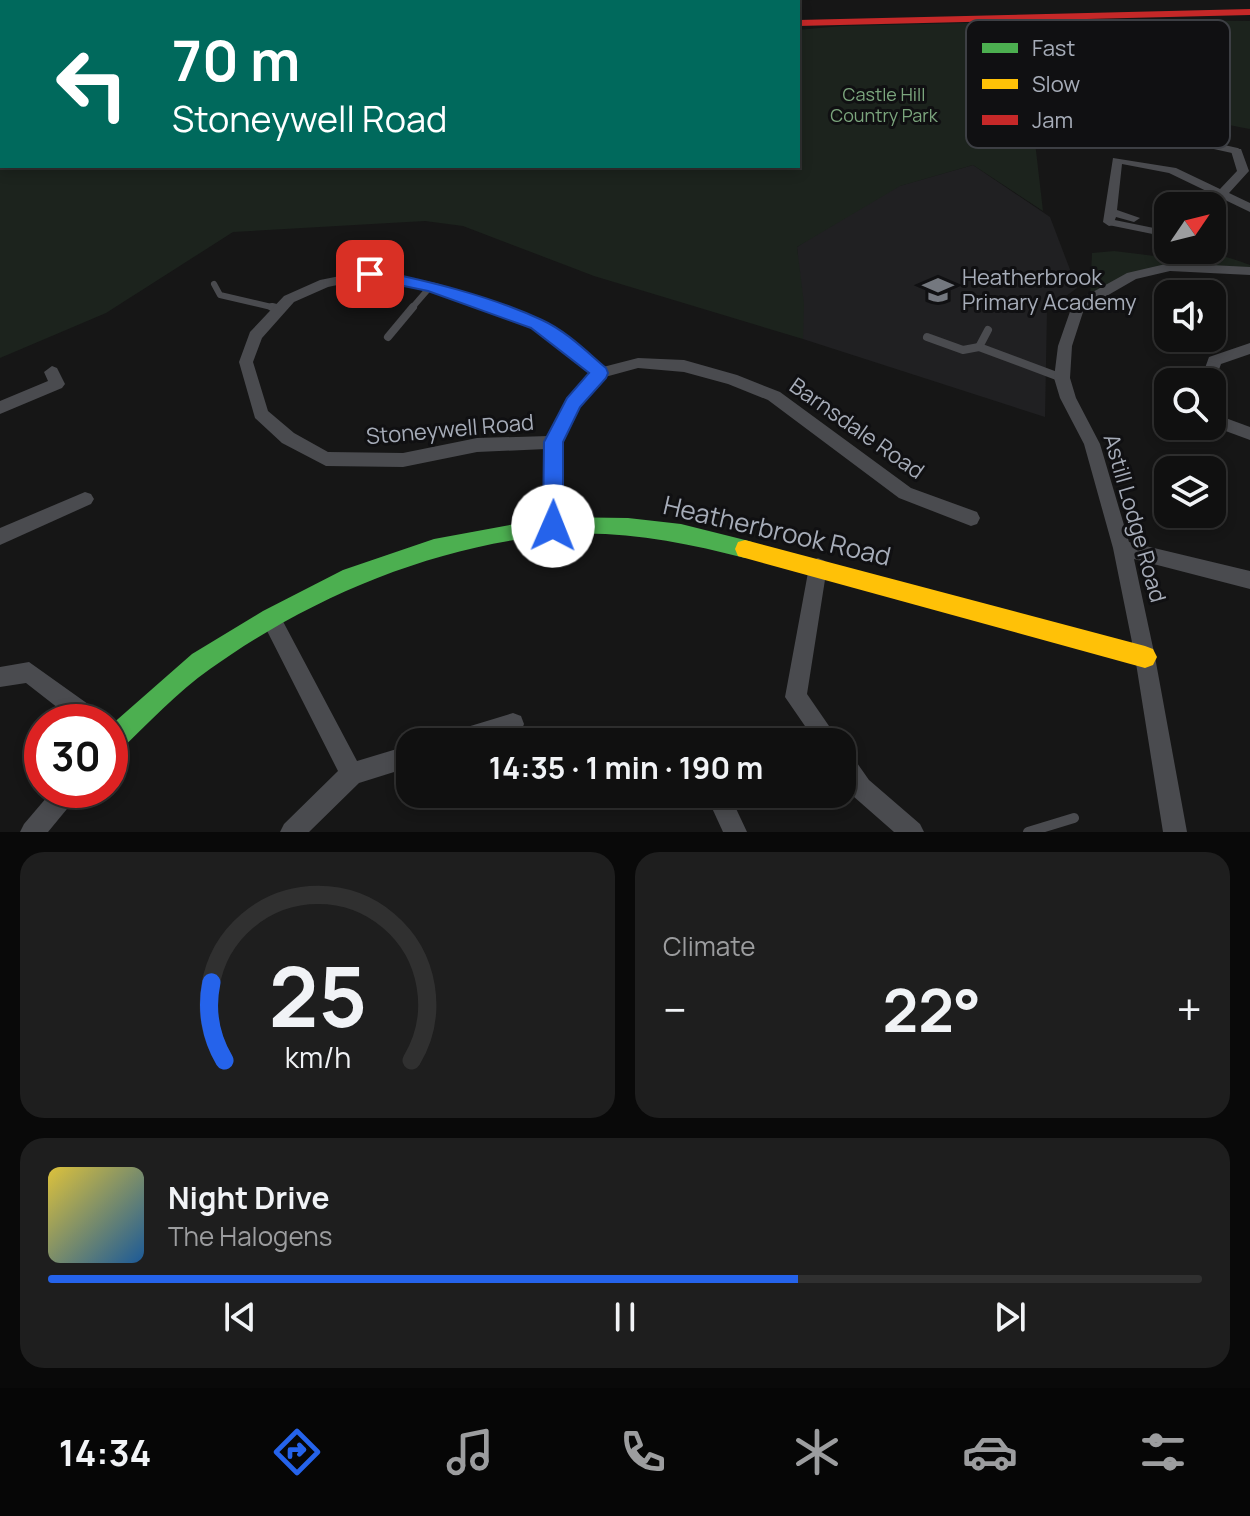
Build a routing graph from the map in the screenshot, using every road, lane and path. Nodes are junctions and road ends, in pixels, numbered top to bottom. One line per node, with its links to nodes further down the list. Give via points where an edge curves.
1 (1250, 5): 3 (main road)
2 (1250, 12): 4 (main road)
3 (800, 15)
4 (800, 23)
5 (1224, 148): 6 (lane)
6 (1237, 151): 8 (street, via 1243,171)
7 (1221, 192): 11 (street, via 1117,154)
8 (1224, 192)
9 (1226, 195): 10 (street)
10 (1250, 208)
11 (1111, 217): 12 (street); 13 (lane)
12 (1134, 218)
13 (1154, 230)
14 (1250, 271): 26 (street, Astill Lodge Road, via 1170,267 1132,276 1078,306 1065,346)
15 (214, 284): 17 (lane, via 220,295)
16 (431, 286): 17 (street, Stoneywell Road, via 370,274 325,283 289,299); 19 (lane); 25 (street, Stoneywell Road, via 537,324)
17 (280, 309): 30 (street, Stoneywell Road, via 255,336 246,362 261,414 288,438 326,459 403,460 477,445)
18 (988, 330): 21 (lane)
19 (388, 337)
20 (927, 337): 21 (lane, via 963,350)
21 (979, 347): 26 (lane)
22 (1250, 348): 23 (street, via 1214,361)
23 (1212, 368)
24 (52, 372): 27 (street, via 57,384)
25 (600, 373): 30 (street, via 573,403); 32 (street, Barnsdale Road, via 638,363 684,366 732,379 774,396 905,493)
26 (1062, 378): 35 (street, Astill Lodge Road, via 1092,444)
27 (0, 408)
28 (1226, 425): 29 (street)
29 (1250, 434)
30 (554, 442): 33 (street)
31 (85, 499): 34 (street)
32 (971, 518)
33 (553, 526): 36 (main road, Heatherbrook Road, via 681,533); 38 (main road, Heatherbrook Road, via 434,548 351,577)
34 (0, 537)
35 (1122, 548): 37 (street); 39 (street, Astill Lodge Road)
36 (818, 567): 39 (main road, Heatherbrook Road); 45 (street, via 796,697)
37 (1250, 580)
38 (271, 619): 42 (main road, Heatherbrook Road, via 200,662); 47 (street)
39 (1145, 657): 57 (street, Astill Lodge Road)
40 (0, 677): 41 (street, via 29,672)
41 (71, 704)
42 (128, 723)
43 (513, 724): 44 (street)
44 (500, 728)
45 (819, 728)
46 (396, 760): 47 (street)
47 (352, 774): 54 (street)
48 (856, 781): 52 (street)
49 (53, 808): 53 (street)
50 (724, 808): 55 (street)
51 (1074, 818): 56 (lane)
52 (902, 829)
53 (32, 832)
54 (292, 832)
55 (735, 832)
56 (1028, 832)
57 (1175, 832)

